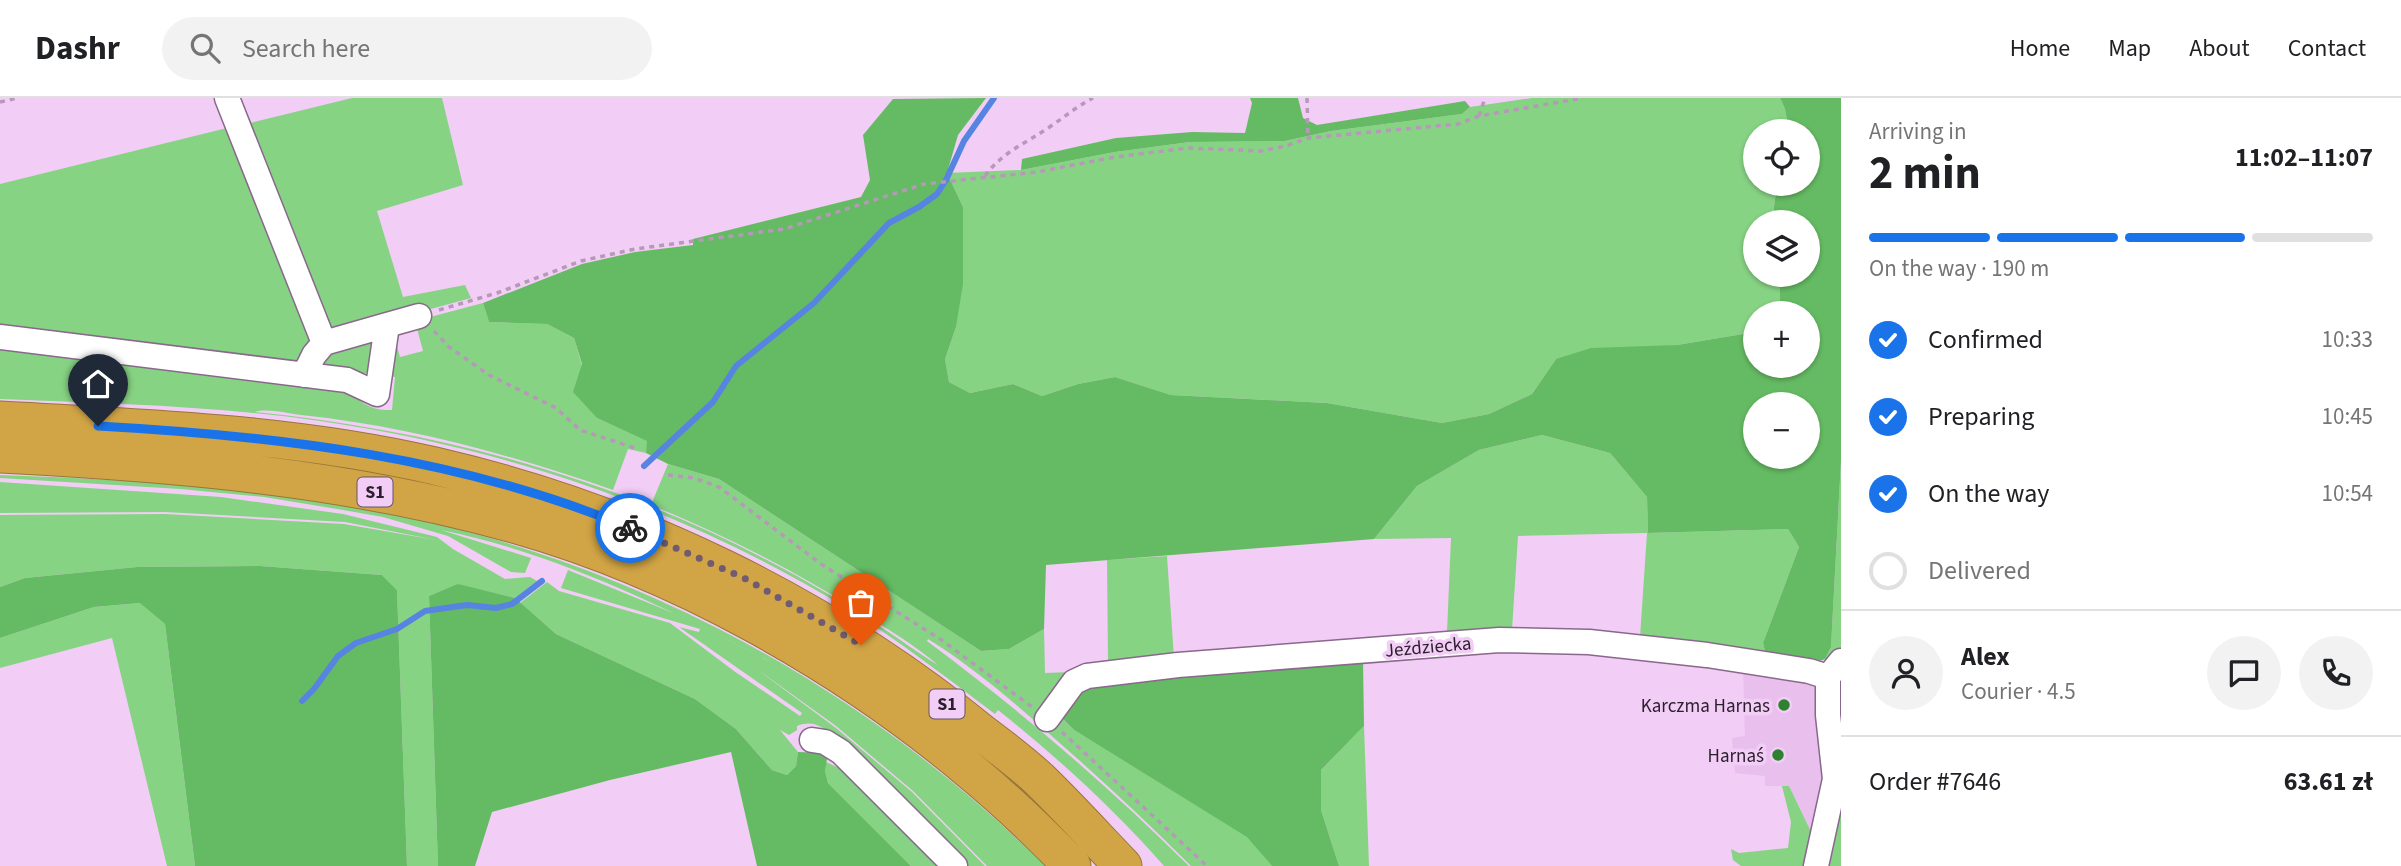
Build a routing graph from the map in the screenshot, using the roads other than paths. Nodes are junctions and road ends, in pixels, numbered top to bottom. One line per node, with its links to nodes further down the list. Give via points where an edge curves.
1 (227, 98): 5 (street)
2 (419, 316): 3 (street)
3 (387, 325): 5 (street); 6 (street, via 377,394 347,380)
4 (0, 337): 6 (street)
5 (324, 342): 6 (street)
6 (304, 375)
7 (0, 420): 14 (highway, S1, via 348,449 476,477 624,525 744,578 883,658 1039,779)
8 (0, 454): 13 (highway, S1, via 121,460 342,486 519,525 614,558 730,612 861,688 969,769)
9 (1835, 669): 10 (street, Jeździecka, via 1808,671 1589,642 1499,640 1087,676 1074,682); 15 (street, Jeździecka, via 1828,715 1835,779)
10 (1047, 719)
11 (812, 740): 12 (street, via 841,752)
12 (956, 866)
13 (1072, 866)
14 (1123, 866)
15 (1816, 866)

